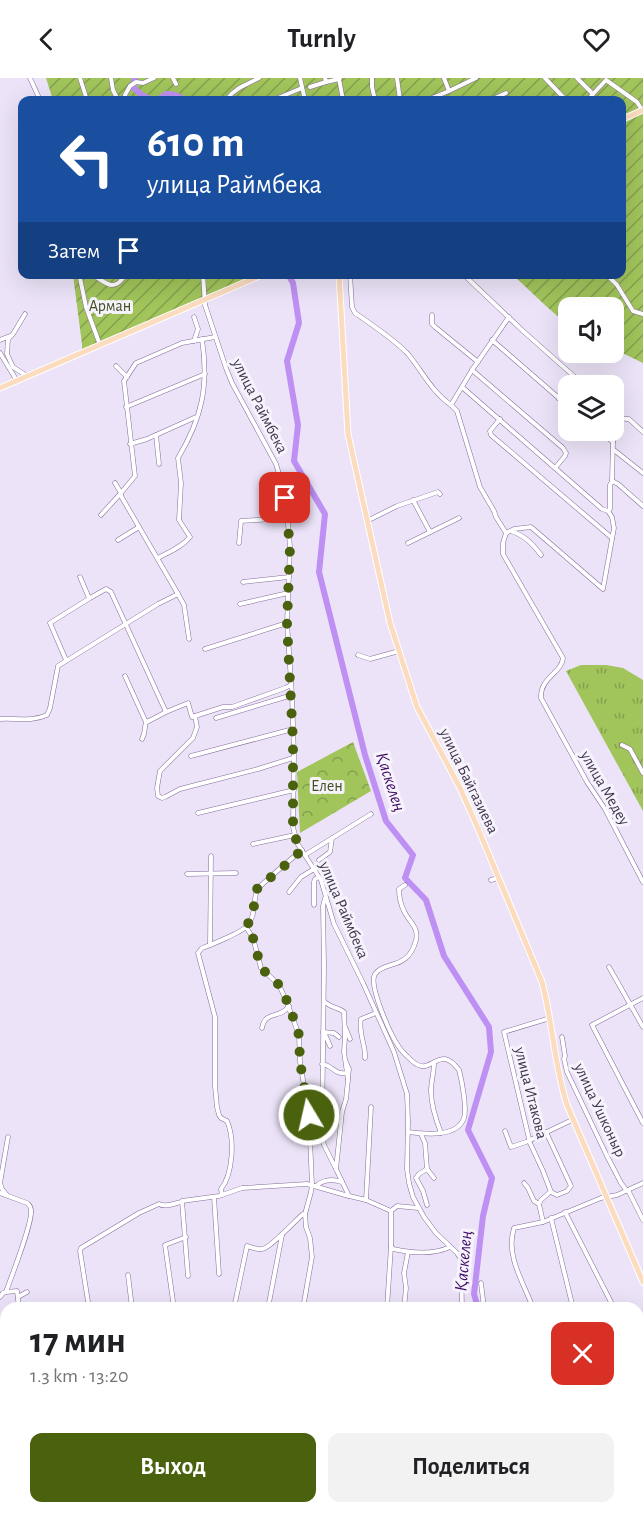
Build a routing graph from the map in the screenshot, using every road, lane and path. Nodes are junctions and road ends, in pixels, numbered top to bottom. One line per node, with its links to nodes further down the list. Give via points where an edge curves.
1 (30, 78): 22 (street)
2 (80, 78): 23 (street)
3 (111, 78): 24 (street)
4 (154, 78): 25 (street, via 136,82)
5 (173, 78): 16 (street)
6 (259, 78): 26 (street)
7 (300, 78): 18 (street)
8 (339, 78): 15 (street); 29 (street)
9 (372, 78): 30 (street)
10 (397, 78): 31 (street)
11 (444, 78): 19 (street)
12 (476, 78): 19 (street)
13 (545, 78): 34 (street)
14 (577, 78): 21 (street)
15 (326, 80): 17 (street)
16 (176, 84)
17 (310, 87)
18 (302, 88): 27 (street); 28 (street)
19 (449, 91): 32 (street)
20 (506, 93): 33 (street)
21 (592, 94): 35 (street, via 606,80)
22 (38, 96)
23 (86, 96)
24 (116, 96)
25 (125, 96)
26 (230, 96)
27 (283, 96)
28 (304, 96)
29 (342, 96)
30 (374, 96)
31 (399, 96)
32 (437, 96)
33 (500, 96)
34 (562, 96)
35 (643, 110): 36 (main road)
36 (626, 118)
37 (80, 279): 60 (street)
38 (100, 279): 39 (street, via 114,286)
39 (123, 279)
40 (203, 279): 46 (street, улица Раймбека)
41 (252, 279): 46 (main road)
42 (339, 279): 48 (main road, улица Байгазиева)
43 (350, 279): 47 (street)
44 (468, 279): 53 (street)
45 (611, 279): 50 (street, via 633,311)
46 (204, 300): 55 (street, улица Раймбека); 60 (main road)
47 (354, 312): 48 (street); 73 (street, via 401,347)
48 (341, 313): 96 (main road, улица Байгазиева, via 348,434)
49 (25, 314): 54 (street)
50 (643, 314)
51 (432, 315): 62 (street, via 432,324)
52 (194, 317): 59 (street, via 198,329)
53 (508, 317): 58 (street); 66 (street)
54 (13, 334): 57 (street); 67 (street, via 8,339 9,361)
55 (215, 337): 56 (street); 94 (street, улица Раймбека, via 232,383 276,464)
56 (202, 339): 59 (street); 65 (street)
57 (0, 340)
58 (492, 340): 62 (street); 72 (street)
59 (194, 341): 68 (street, via 136,363)
60 (100, 345): 67 (main road)
61 (0, 353): 69 (street)
62 (478, 362): 64 (street)
63 (116, 366): 68 (street)
64 (472, 370): 70 (street); 84 (street, via 562,448 565,456)
65 (205, 374): 74 (street); 75 (street)
66 (573, 375)
67 (27, 376): 69 (main road)
68 (127, 377): 74 (street)
69 (16, 381): 71 (main road)
70 (462, 387): 73 (street); 76 (street)
71 (0, 388)
72 (558, 398)
73 (451, 405): 99 (street, via 457,411 480,487)
74 (126, 407): 81 (street)
75 (197, 417): 79 (street); 105 (street, via 178,459 179,520 190,537)
76 (500, 419): 84 (street); 100 (street, via 491,435)
77 (624, 419): 78 (street, via 629,418)
78 (643, 432)
79 (156, 435): 81 (street); 83 (street)
80 (613, 442): 82 (street)
81 (130, 444): 88 (street, via 135,476)
82 (614, 449): 85 (street); 86 (street)
83 (159, 464)
84 (555, 468): 92 (street)
85 (643, 473)
86 (612, 481): 91 (street); 92 (street)
87 (115, 483): 88 (street)
88 (121, 493): 93 (street); 97 (street)
89 (440, 494): 90 (street)
90 (413, 500): 96 (street); 98 (street)
91 (643, 506)
92 (608, 511): 100 (street, via 614,523)
93 (101, 515)
94 (287, 518): 102 (street, via 241,521); 107 (street, улица Раймбека)
95 (459, 518): 98 (street)
96 (366, 521): 117 (main road, улица Байгазиева)
97 (139, 527): 101 (street); 105 (street)
98 (430, 532): 103 (street)
99 (508, 532): 100 (street, via 531,527 603,589); 104 (street, via 530,540); 146 (street, улица Медеу, via 504,554 563,660 546,681 541,698)
100 (612, 538)
101 (118, 540)
102 (239, 543)
103 (408, 543)
104 (541, 555)
105 (158, 558): 110 (street)
106 (80, 577): 111 (street)
107 (289, 577): 108 (street); 109 (street, улица Раймбека)
108 (243, 582)
109 (288, 593): 112 (street); 113 (street, улица Раймбека)
110 (178, 594): 114 (street); 115 (street, via 184,605)
111 (89, 598): 114 (street, via 106,589 111,592); 119 (street, via 50,623)
112 (240, 604)
113 (287, 623): 116 (street); 121 (street, улица Раймбека)
114 (125, 625): 119 (street); 124 (street)
115 (189, 639)
116 (205, 650)
117 (399, 651): 118 (street, via 370,660); 151 (main road, улица Байгазиева, via 417,707 460,788)
118 (358, 655)
119 (66, 660): 128 (street, via 58,666 46,715)
120 (125, 676): 129 (street)
121 (291, 685): 122 (street, улица Раймбека); 123 (street)
122 (292, 695): 125 (street); 130 (street, улица Раймбека)
123 (241, 704): 125 (street); 126 (street)
124 (166, 712): 126 (street, via 188,703 192,717); 129 (street)
125 (235, 712): 127 (street)
126 (195, 716): 134 (street, via 193,738 160,771 157,788 162,798 180,789)
127 (216, 718)
128 (0, 719)
129 (146, 721): 131 (street)
130 (293, 729): 133 (street); 134 (street, улица Раймбека)
131 (142, 739)
132 (622, 745): 135 (street, via 630,749)
133 (191, 756)
134 (293, 758): 136 (street, улица Раймбека)
135 (643, 773)
136 (294, 790): 137 (street); 139 (street, улица Раймбека)
137 (198, 813)
138 (371, 814): 140 (street)
139 (295, 835): 141 (street); 142 (street, улица Раймбека)
140 (333, 837): 142 (street); 144 (street, via 330,852)
141 (252, 844)
142 (304, 853): 145 (street, улица Раймбека); 158 (street, via 257,889)
143 (211, 856): 149 (street)
144 (319, 860)
145 (314, 869): 150 (street, улица Раймбека); 155 (street)
146 (641, 871): 153 (street, улица Медеу)
147 (236, 873): 149 (street)
148 (187, 874): 149 (street)
149 (212, 874): 159 (street)
150 (320, 877): 156 (street, улица Раймбека); 157 (street, via 314,882)
151 (498, 878): 152 (street); 166 (main road, улица Байгазиева, via 542,982)
152 (491, 880)
153 (643, 882)
154 (405, 885): 177 (street, via 399,892 404,911 414,925 416,940 406,958 380,969 373,983 399,1047 417,1065)
155 (289, 892)
156 (326, 897): 162 (street); 165 (street, улица Раймбека, via 334,924)
157 (315, 905)
158 (246, 927): 159 (street); 164 (street, via 261,968 279,985)
159 (210, 945): 202 (street, via 198,953 215,1017 217,1107 221,1118 230,1125 230,1168 220,1189)
160 (609, 967): 163 (street)
161 (643, 998): 163 (street)
162 (324, 1001): 167 (street, via 343,1011); 170 (street)
163 (631, 1004): 168 (street); 183 (street, via 592,1025)
164 (289, 1005): 169 (street, via 285,1011 266,1018); 197 (street, via 299,1035)
165 (376, 1013): 176 (street, via 361,1019); 185 (street, улица Раймбека, via 407,1094)
166 (550, 1018): 182 (main road, улица Байгазиева, via 560,1085); 190 (street, улица Итакова, via 504,1032)
167 (344, 1027): 173 (street); 175 (street)
168 (643, 1027)
169 (262, 1028)
170 (323, 1032): 171 (street); 174 (street); 178 (street)
171 (339, 1037)
172 (562, 1037): 198 (street, улица Ушконыр, via 569,1077)
173 (350, 1039)
174 (330, 1046)
175 (344, 1058): 179 (street); 180 (street)
176 (364, 1058)
177 (434, 1063): 187 (street, via 431,1099); 187 (street, via 447,1059 459,1070 464,1105 462,1120 450,1131)
178 (322, 1065): 179 (street); 191 (street, via 322,1135)
179 (346, 1073): 180 (street)
180 (348, 1080): 191 (street)
181 (371, 1107): 206 (street)
182 (572, 1120): 186 (street); 205 (main road, улица Байгазиева)
183 (643, 1124)
184 (504, 1131): 190 (street, via 511,1148)
185 (408, 1132): 188 (street); 210 (street, улица Раймбека, via 408,1176)
186 (546, 1132): 190 (street); 199 (street, via 571,1186 557,1195)
187 (441, 1133): 188 (street)
188 (421, 1134): 192 (street)
189 (8, 1137): 201 (street, via 0,1183)
190 (529, 1140): 199 (street, улица Итакова)
191 (336, 1169): 194 (street)
192 (427, 1169): 193 (street); 209 (street, via 416,1178)
193 (434, 1178)
194 (343, 1182): 197 (street, via 328,1180); 203 (street)
195 (524, 1183): 208 (street)
196 (643, 1183): 198 (street)
197 (314, 1185): 202 (street, via 242,1188); 203 (street); 213 (street)
198 (627, 1190): 205 (street); 215 (street, улица Ушконыр)
199 (551, 1192): 208 (street)
200 (0, 1193): 201 (street)
201 (6, 1195): 228 (street, via 27,1203 32,1213)
202 (222, 1195): 204 (street)
203 (349, 1196): 206 (street)
204 (214, 1197): 207 (street); 223 (street)
205 (606, 1197): 212 (street); 222 (main road, улица Байгазиева)
206 (366, 1200): 211 (street)
207 (183, 1202): 218 (street); 233 (street, via 154,1205 82,1246)
208 (539, 1204): 216 (street)
209 (427, 1205)
210 (418, 1208): 211 (street, via 397,1206); 220 (street, улица Раймбека)
211 (392, 1211): 219 (street)
212 (565, 1212): 214 (street); 245 (street)
213 (305, 1214): 217 (street); 238 (street, via 312,1257)
214 (551, 1218): 216 (street); 244 (street)
215 (643, 1220)
216 (543, 1222): 243 (street, via 516,1227 512,1232 515,1264)
217 (282, 1233): 236 (street, via 263,1249 247,1246); 237 (street)
218 (186, 1237): 225 (street); 235 (street, via 165,1245)
219 (391, 1246): 221 (street); 239 (street)
220 (450, 1247): 221 (street); 241 (street, улица Раймбека, via 461,1259)
221 (408, 1252): 240 (street)
222 (641, 1272): 226 (main road, улица Байгазиева)
223 (219, 1274)
224 (128, 1275): 234 (street)
225 (188, 1276)
226 (643, 1282)
227 (481, 1283): 242 (street)
228 (6, 1292): 230 (street); 231 (street, via 17,1291)
229 (27, 1292): 231 (street)
230 (0, 1297)
231 (18, 1297): 232 (street)
232 (18, 1302)
233 (88, 1302)
234 (131, 1302)
235 (173, 1302)
236 (235, 1302)
237 (269, 1302)
238 (304, 1302)
239 (387, 1302)
240 (405, 1302)
241 (462, 1302)
242 (483, 1302)
243 (530, 1302)
244 (572, 1302)
245 (611, 1302)

